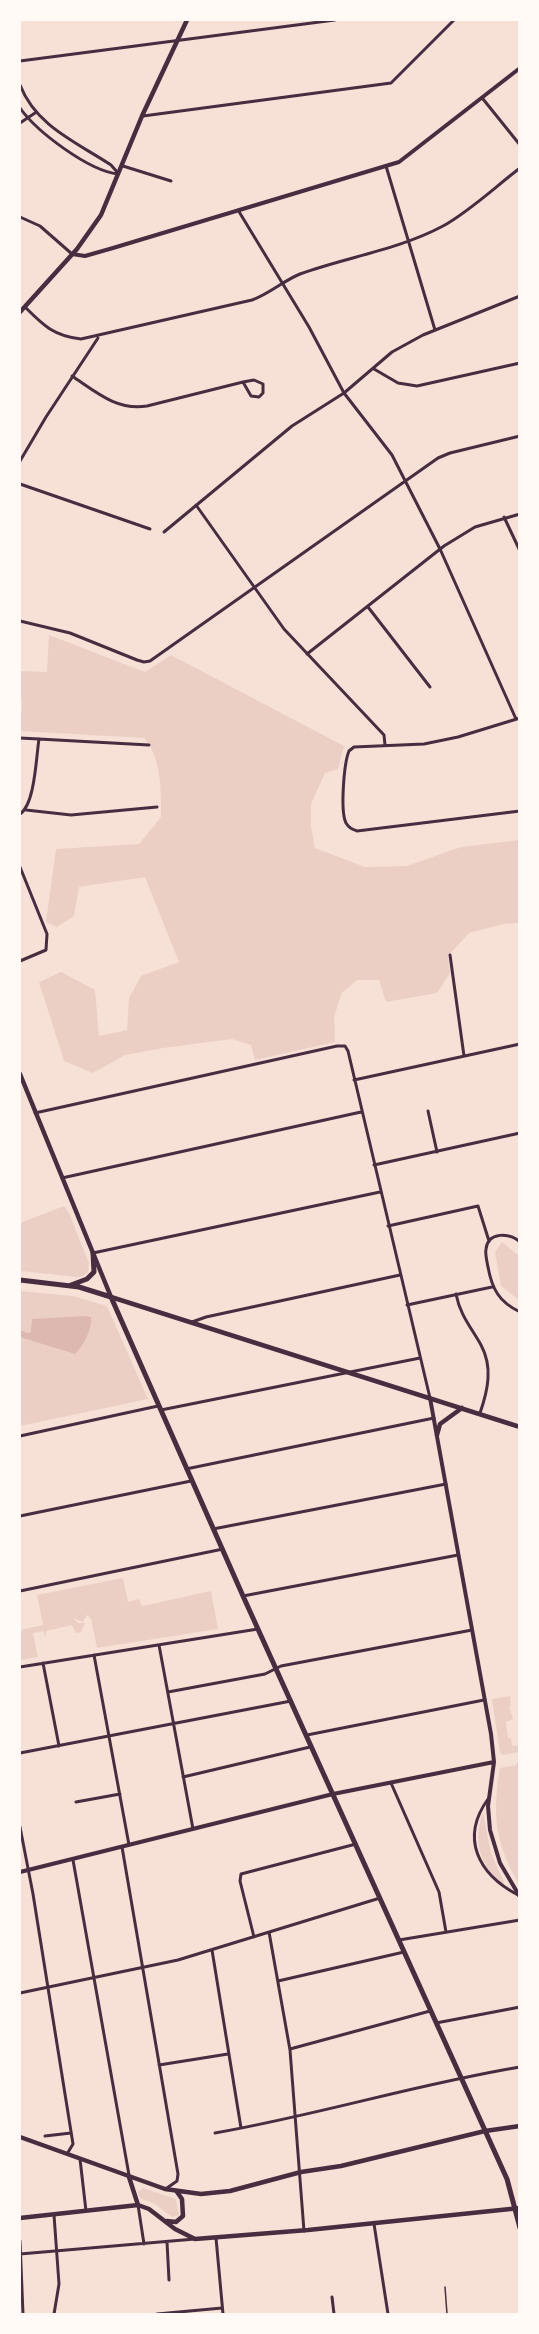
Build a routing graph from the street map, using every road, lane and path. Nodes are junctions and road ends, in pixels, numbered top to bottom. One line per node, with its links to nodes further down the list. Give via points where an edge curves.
1 (187, 20): 4 (main road)
2 (335, 20): 4 (street)
3 (454, 20): 11 (street, via 391,83)
4 (177, 40): 5 (street); 11 (main road)
5 (20, 61)
6 (519, 68): 8 (street)
7 (20, 85): 10 (street)
8 (483, 99): 14 (street); 16 (street, via 408,156)
9 (20, 108): 12 (street)
10 (35, 113): 12 (street); 18 (street)
11 (142, 116): 15 (main road)
12 (27, 119): 13 (street); 18 (street, via 61,146 108,173)
13 (20, 123)
14 (519, 145)
15 (123, 166): 18 (main road); 19 (street)
16 (386, 166): 20 (street); 22 (street)
17 (519, 168): 22 (street, via 450,222)
18 (119, 174): 23 (main road, via 102,215)
19 (171, 181)
20 (238, 210): 23 (street, via 85,256); 24 (street)
21 (20, 217): 23 (street, via 40,226)
22 (408, 240): 24 (street); 28 (street)
23 (72, 254): 26 (main road)
24 (283, 283): 29 (street, via 252,300); 34 (street)
25 (519, 296): 28 (street)
26 (24, 306): 27 (main road); 29 (street, via 59,335)
27 (20, 312)
28 (435, 330): 31 (street, via 392,352)
29 (99, 337): 32 (street)
30 (519, 363): 31 (street, via 417,386 398,383)
31 (374, 369): 34 (street)
32 (72, 376): 33 (street, via 111,402 131,408); 36 (street)
33 (243, 382): 33 (street, via 259,380 263,393 252,396)
34 (344, 393): 37 (street, via 386,445); 39 (street, via 292,426)
35 (519, 436): 37 (street, via 444,454)
36 (20, 461)
37 (406, 482): 44 (street); 46 (street)
38 (20, 484): 42 (street)
39 (196, 505): 43 (street); 46 (street)
40 (519, 514): 41 (street)
41 (504, 517): 44 (street, via 475,527); 45 (street)
42 (150, 529)
43 (164, 532)
44 (440, 549): 47 (street); 51 (street)
45 (519, 551)
46 (254, 588): 48 (street, via 144,662 76,636); 49 (street)
47 (368, 607): 49 (street); 50 (street)
48 (20, 621)
49 (307, 654): 55 (street, via 384,735)
50 (430, 687)
51 (518, 718): 55 (street, via 424,744)
52 (20, 738): 53 (street)
53 (39, 739): 54 (street); 57 (street)
54 (149, 745)
55 (385, 745): 58 (street, via 360,746 349,751 344,772 345,817 353,830)
56 (157, 807): 57 (street, via 71,815)
57 (26, 810): 59 (street)
58 (519, 811)
59 (20, 813)
60 (20, 867): 62 (street, via 48,942 46,950)
61 (450, 955): 64 (street)
62 (20, 961)
63 (519, 1044): 64 (street)
64 (464, 1056): 66 (street)
65 (20, 1074): 69 (main road)
66 (354, 1080): 68 (street); 69 (street, via 348,1051 340,1045)
67 (428, 1111): 71 (street)
68 (361, 1112): 72 (street); 73 (street)
69 (35, 1113): 73 (main road)
70 (519, 1133): 71 (street)
71 (437, 1152): 72 (street)
72 (374, 1165): 74 (street)
73 (62, 1178): 78 (main road)
74 (380, 1192): 75 (street); 78 (street)
75 (388, 1226): 76 (street, via 478,1206); 79 (street)
76 (489, 1241): 77 (street, via 505,1234); 82 (street, via 485,1251)
77 (519, 1242)
78 (93, 1253): 81 (highway, via 92,1275); 84 (main road)
79 (400, 1275): 85 (street); 87 (street)
80 (20, 1280): 81 (highway)
81 (68, 1285): 84 (highway)
82 (492, 1287): 83 (street); 86 (street)
83 (456, 1294): 85 (street); 93 (street, via 486,1362 488,1383)
84 (111, 1297): 87 (main road); 91 (highway)
85 (407, 1305): 88 (street)
86 (519, 1312)
87 (192, 1322): 89 (main road)
88 (420, 1358): 89 (street); 90 (street)
89 (350, 1373): 90 (main road); 91 (street)
90 (430, 1398): 92 (main road); 94 (street)
91 (160, 1408): 97 (street); 98 (highway)
92 (462, 1408): 93 (main road); 96 (main road, via 441,1424)
93 (480, 1413): 95 (main road)
94 (434, 1418): 96 (street); 98 (street)
95 (519, 1427)
96 (437, 1434): 100 (street)
97 (20, 1436)
98 (186, 1469): 99 (highway)
99 (192, 1481): 101 (street); 102 (highway)
100 (446, 1484): 102 (street); 104 (street)
101 (20, 1516)
102 (213, 1528): 103 (highway)
103 (223, 1549): 105 (street); 106 (highway)
104 (458, 1556): 106 (street); 108 (street)
105 (20, 1591)
106 (243, 1596): 107 (highway)
107 (258, 1629): 109 (street); 113 (highway)
108 (472, 1630): 113 (street); 115 (street)
109 (159, 1645): 110 (street); 114 (street)
110 (94, 1655): 111 (street); 119 (street)
111 (43, 1663): 112 (street); 120 (street)
112 (20, 1667)
113 (277, 1669): 114 (street); 116 (highway)
114 (168, 1692): 117 (street)
115 (485, 1700): 118 (street); 123 (street)
116 (291, 1701): 117 (street); 118 (highway)
117 (173, 1723): 119 (street); 124 (street)
118 (307, 1735): 121 (highway)
119 (109, 1736): 120 (street); 126 (street)
120 (59, 1746): 122 (street)
121 (312, 1746): 124 (street); 127 (highway)
122 (20, 1753)
123 (494, 1762): 125 (street); 128 (street)
124 (183, 1777): 131 (street)
125 (391, 1783): 127 (street); 142 (street, via 438,1892)
126 (120, 1794): 129 (street); 133 (street)
127 (333, 1794): 131 (street); 132 (highway)
128 (488, 1799): 138 (street, via 495,1850); 138 (street, via 475,1827 477,1852 490,1876)
129 (76, 1802)
130 (20, 1827): 136 (street)
131 (193, 1829): 133 (street)
132 (356, 1844): 139 (highway); 143 (street, via 242,1874 240,1881)
133 (129, 1845): 134 (street)
134 (122, 1846): 135 (street); 147 (street)
135 (73, 1859): 136 (street); 148 (street)
136 (28, 1870): 137 (street); 150 (street)
137 (20, 1872)
138 (519, 1896)
139 (380, 1898): 141 (street); 144 (highway)
140 (519, 1920): 142 (street)
141 (269, 1932): 143 (street); 149 (street)
142 (446, 1932): 144 (street)
143 (254, 1936): 145 (street)
144 (399, 1940): 146 (highway)
145 (212, 1950): 147 (street); 156 (street)
146 (404, 1952): 149 (street); 153 (highway)
147 (143, 1968): 148 (street); 157 (street)
148 (93, 1978): 150 (street); 171 (street)
149 (278, 1981): 155 (street)
150 (48, 1988): 151 (street); 164 (street)
151 (20, 1993)
152 (519, 2007): 154 (street)
153 (431, 2010): 154 (highway); 155 (street)
154 (436, 2023): 159 (highway)
155 (290, 2049): 160 (street)
156 (229, 2054): 157 (street); 162 (street)
157 (159, 2065): 173 (street, via 178,2176 174,2185)
158 (519, 2067): 159 (street)
159 (462, 2077): 160 (street); 163 (highway)
160 (295, 2118): 162 (street); 170 (street)
161 (519, 2126): 163 (main road)
162 (241, 2128): 165 (street)
163 (485, 2131): 170 (main road); 177 (highway)
164 (71, 2133): 166 (street); 168 (street, via 73,2144)
165 (215, 2133)
166 (45, 2136)
167 (20, 2137): 168 (main road)
168 (67, 2154): 169 (main road)
169 (80, 2158): 171 (main road); 178 (street)
170 (299, 2172): 174 (main road, via 230,2191); 184 (street)
171 (129, 2177): 172 (main road); 175 (main road)
172 (146, 2183): 173 (main road); 175 (main road, via 136,2186)
173 (165, 2189): 174 (main road)
174 (177, 2192): 181 (main road, via 182,2199 183,2216 176,2222)
175 (134, 2193): 176 (main road)
176 (139, 2204): 178 (main road); 181 (main road); 189 (street)
177 (517, 2209): 182 (main road); 183 (highway)
178 (86, 2211): 179 (main road)
179 (54, 2214): 180 (main road); 190 (street)
180 (20, 2218)
181 (165, 2221): 186 (main road)
182 (374, 2224): 184 (main road); 201 (street)
183 (519, 2228)
184 (304, 2231): 185 (main road)
185 (216, 2238): 186 (main road); 195 (street)
186 (195, 2239): 188 (street)
187 (20, 2241): 191 (street)
188 (167, 2242): 189 (street); 192 (street)
189 (144, 2244): 190 (street)
190 (56, 2251): 191 (street); 197 (street, via 59,2284)
191 (20, 2254): 196 (street)
192 (169, 2280)
193 (445, 2287): 202 (lane)
194 (332, 2297): 200 (street)
195 (222, 2308): 198 (street); 199 (street)
196 (23, 2314)
197 (54, 2314)
198 (157, 2314)
199 (223, 2314)
200 (334, 2314)
201 (388, 2314)
202 (447, 2314)

